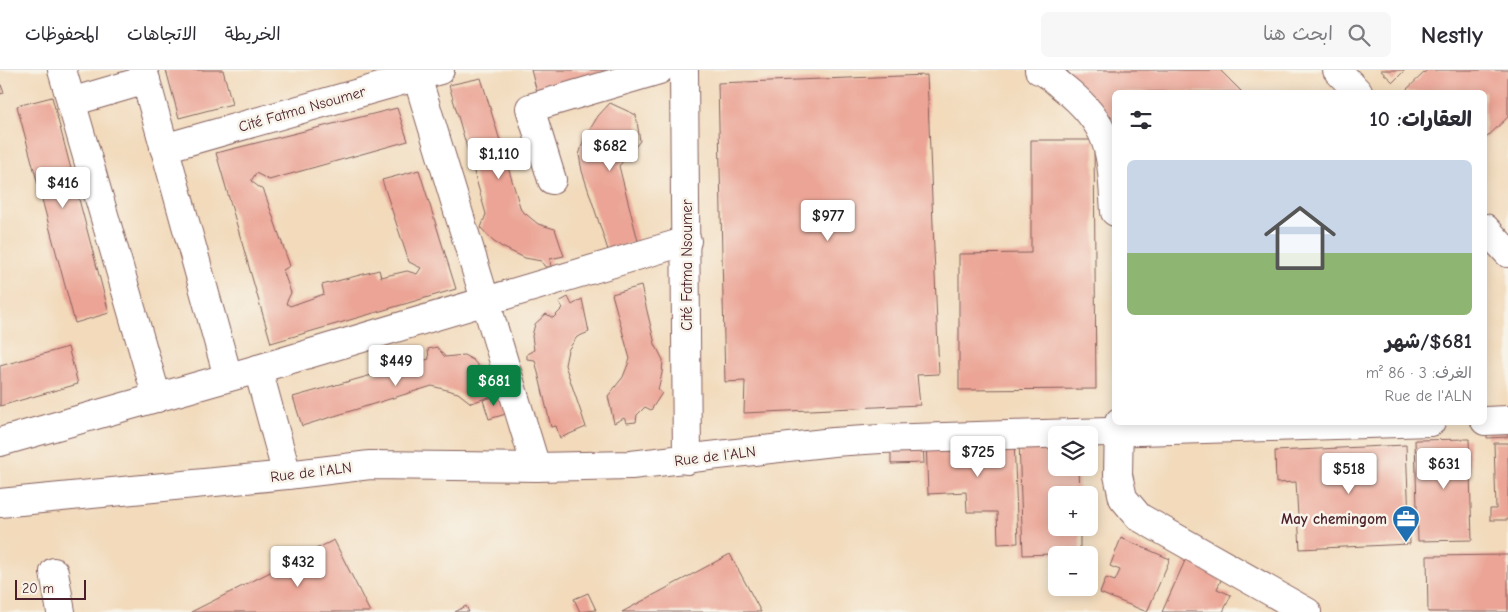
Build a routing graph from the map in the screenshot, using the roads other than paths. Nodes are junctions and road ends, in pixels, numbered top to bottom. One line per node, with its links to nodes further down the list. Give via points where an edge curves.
1 (62, 70): 9 (street)
2 (659, 70): 12 (street, via 530,108)
3 (684, 70): 14 (street, Cité Fatma Nsoumer)
4 (1039, 70): 11 (street, via 1075,96 1100,126 1111,154)
5 (1337, 70): 8 (street)
6 (424, 72): 10 (street, Cité Fatma Nsoumer); 16 (street)
7 (145, 75): 9 (street); 10 (street)
8 (1356, 90)
9 (71, 102): 19 (street)
10 (164, 148): 18 (street)
11 (1112, 168)
12 (552, 180)
13 (1487, 230): 15 (street)
14 (687, 241): 16 (street); 25 (street, Cité Fatma Nsoumer)
15 (1508, 252)
16 (485, 301): 17 (street); 26 (street)
17 (258, 369): 18 (street); 27 (street)
18 (228, 378): 19 (street)
19 (157, 398): 24 (street)
20 (1508, 420): 21 (street)
21 (1487, 421)
22 (1244, 425): 23 (street, Rue de l'ALN)
23 (1119, 427): 25 (street, Rue de l'ALN, via 833,442); 31 (street, via 1118,475 1123,498 1139,517)
24 (0, 442)
25 (687, 460): 26 (street, Rue de l'ALN)
26 (536, 467): 27 (street, Rue de l'ALN, via 370,464)
27 (286, 475): 28 (street, Rue de l'ALN)
28 (0, 503)
29 (54, 572): 30 (street)
30 (61, 612)
31 (1307, 612)

